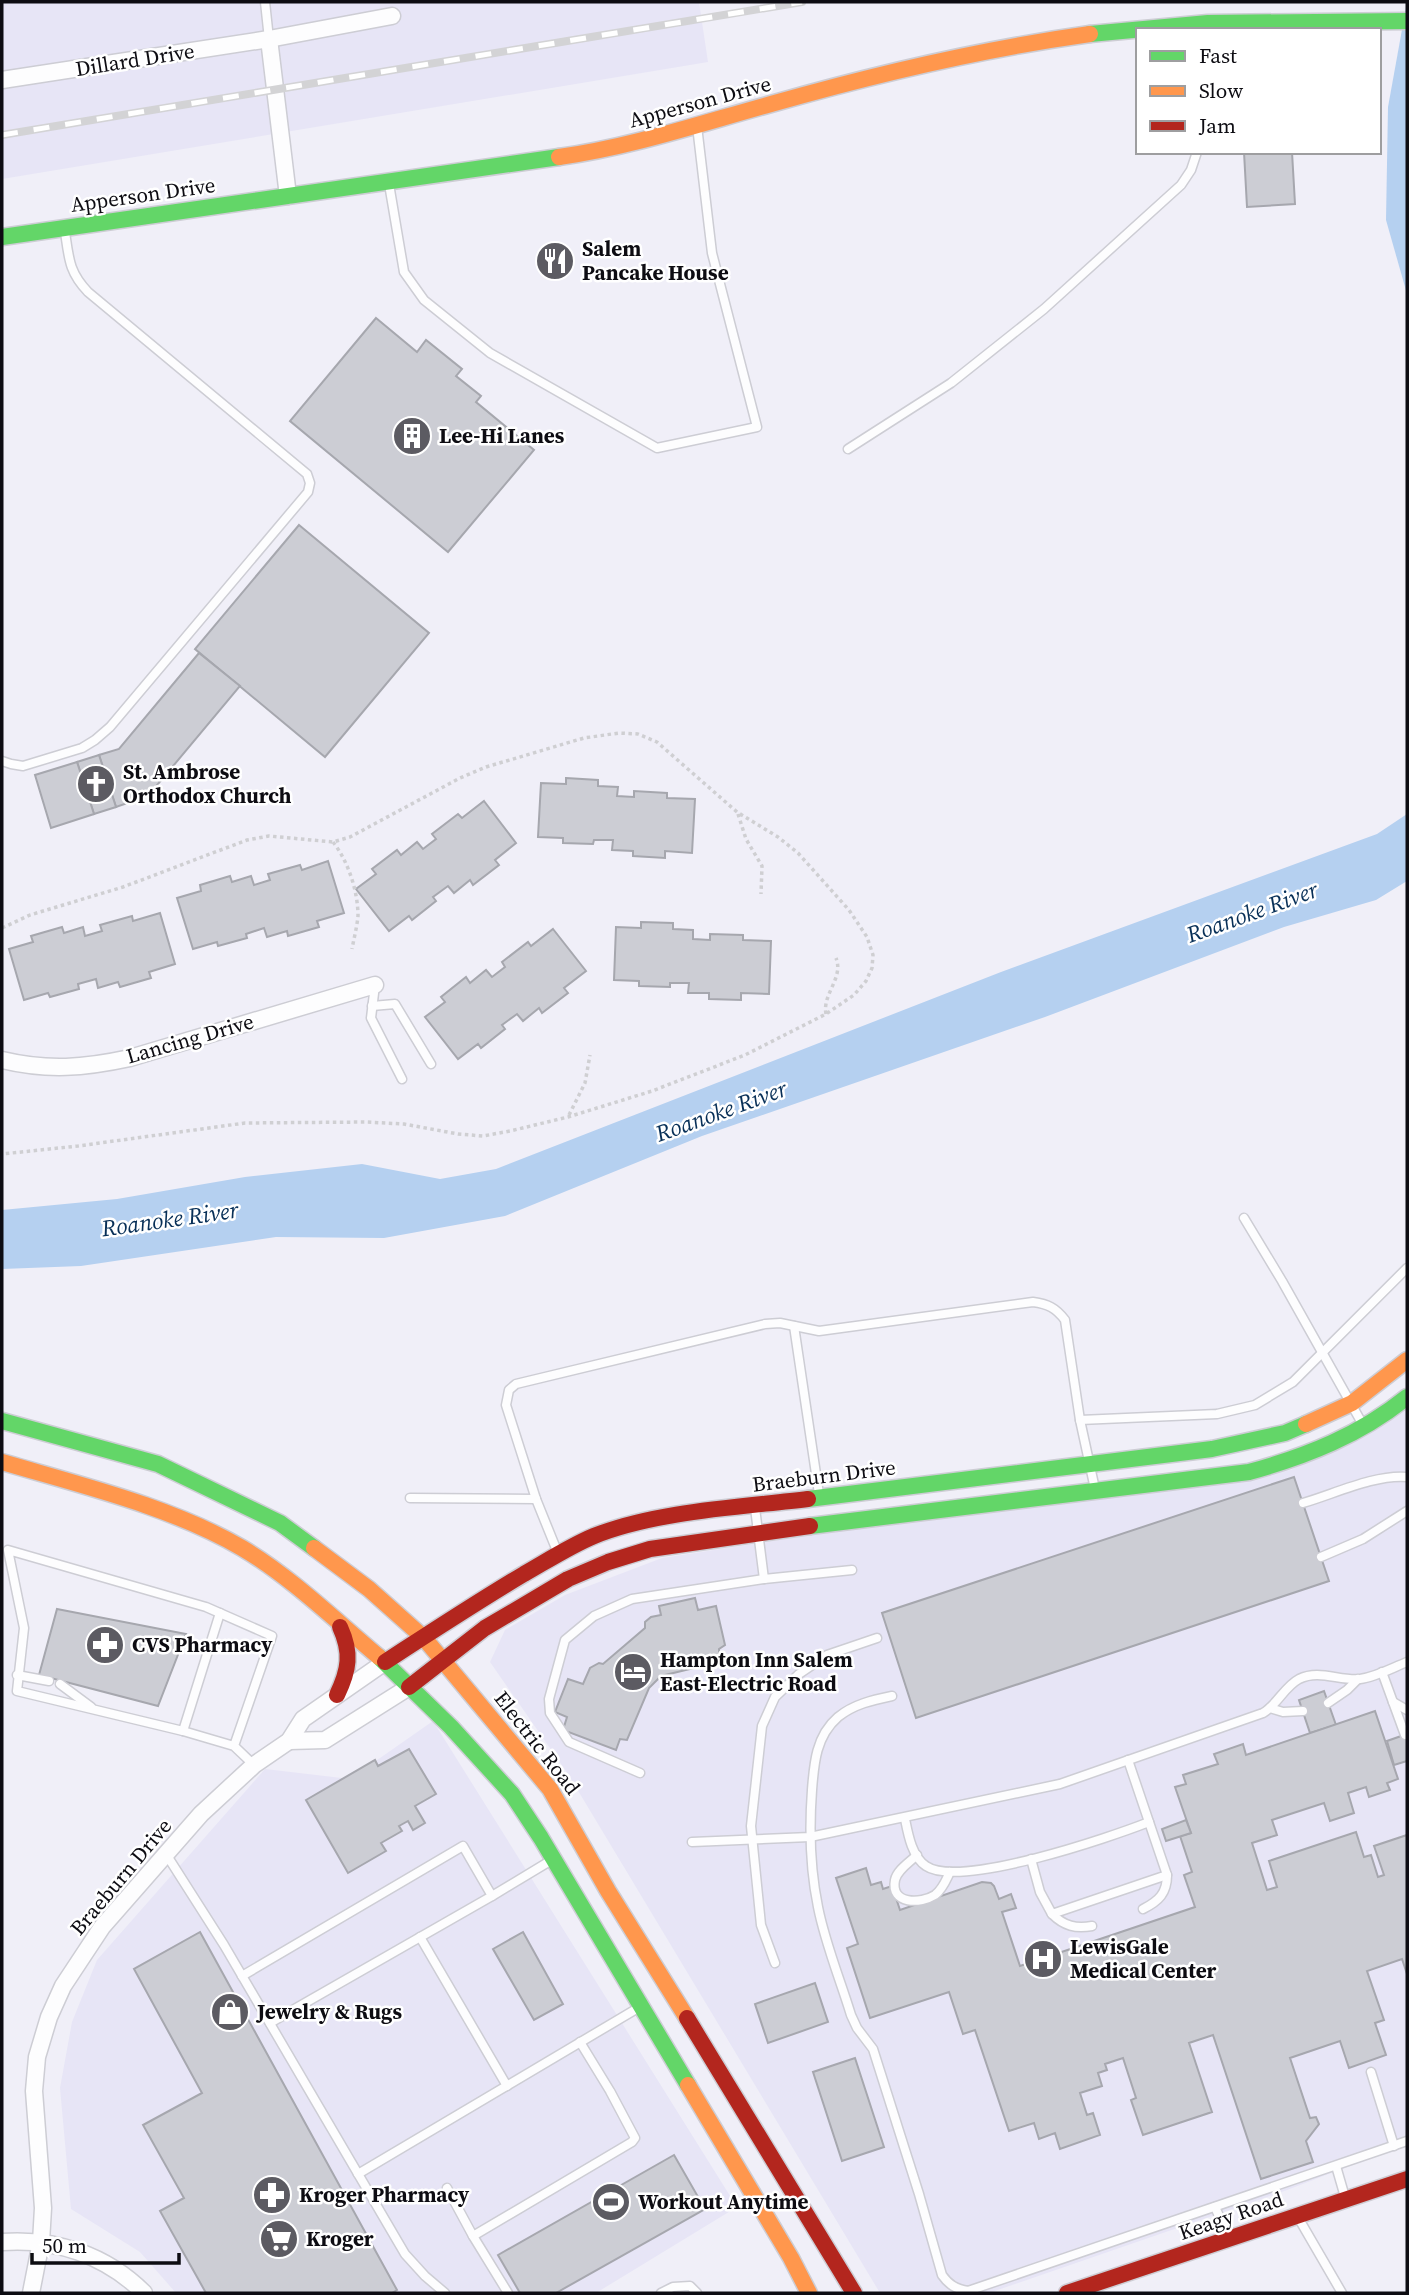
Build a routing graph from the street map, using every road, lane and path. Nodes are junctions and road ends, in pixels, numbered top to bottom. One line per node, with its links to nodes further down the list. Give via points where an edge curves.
1 (265, 2): 6 (lane)
2 (392, 16): 6 (street, Dillard Drive)
3 (1407, 21): 4 (main road, Apperson Drive)
4 (1181, 27)
5 (1136, 30): 8 (main road, Apperson Drive, via 1000,48)
6 (269, 40): 7 (street, Dillard Drive); 11 (street)
7 (2, 80)
8 (696, 125): 10 (main road, Apperson Drive, via 576,155); 10 (lane, via 712,253 757,427 657,448 490,353 424,300 404,272)
9 (1196, 154): 14 (lane, via 1181,184 1044,309 951,383)
10 (389, 181): 11 (main road, Apperson Drive)
11 (288, 196): 12 (main road, Apperson Drive)
12 (65, 228): 13 (main road, Apperson Drive); 15 (lane, via 76,279 88,292 307,474 310,483 308,492 110,727 82,748 23,765)
13 (2, 237)
14 (849, 449)
15 (2, 761)
16 (737, 812): 17 (path, via 657,742 619,733 584,738 486,767); 18 (path, via 762,866); 24 (path, via 798,853 867,937 873,968 854,995)
17 (333, 842): 19 (path, via 269,836 247,841); 20 (path, via 354,886 358,917)
18 (761, 894)
19 (2, 928)
20 (352, 949)
21 (836, 958): 24 (path, via 839,966)
22 (375, 985): 23 (lane); 26 (street, Lancing Drive, via 98,1065 73,1069)
23 (372, 1006): 27 (lane, via 396,1003); 28 (lane, via 371,1018)
24 (826, 1014): 29 (path, via 703,1073)
25 (590, 1055): 29 (path, via 585,1083)
26 (2, 1060)
27 (431, 1064)
28 (402, 1079)
29 (568, 1117): 30 (path, via 483,1136 404,1124 245,1123)
30 (2, 1154)
31 (1244, 1218): 34 (lane)
32 (1407, 1268): 34 (lane)
33 (794, 1326): 38 (lane, via 819,1331 1045,1303 1065,1320); 46 (lane); 48 (lane, via 765,1324 516,1384 509,1390 506,1405)
34 (1323, 1352): 37 (lane); 38 (lane, via 1293,1382 1255,1405 1217,1414)
35 (1407, 1360): 37 (main road, Braeburn Drive)
36 (1407, 1397): 40 (main road)
37 (1352, 1403): 40 (lane); 42 (main road, Braeburn Drive, via 1285,1433 1212,1449)
38 (1080, 1420): 42 (lane)
39 (2, 1421): 62 (main road, Electric Road, via 158,1464 280,1523 369,1589)
40 (1365, 1428): 45 (main road, via 1289,1462 1248,1472)
41 (2, 1462): 61 (main road, via 124,1498 242,1548)
42 (1090, 1464): 44 (main road, Braeburn Drive); 45 (lane)
43 (1407, 1477): 49 (lane, via 1377,1480)
44 (880, 1491): 46 (main road, Braeburn Drive); 52 (main road)
45 (1096, 1491): 52 (main road)
46 (819, 1497): 50 (main road, Braeburn Drive)
47 (410, 1498): 48 (lane)
48 (536, 1499): 56 (lane)
49 (1303, 1503)
50 (754, 1505): 53 (main road, Braeburn Drive); 54 (lane)
51 (1407, 1511): 57 (lane, via 1363,1539)
52 (880, 1517): 54 (main road)
53 (643, 1523): 55 (main road); 56 (main road, Braeburn Drive, via 594,1536)
54 (757, 1533): 55 (main road); 59 (lane)
55 (650, 1549): 64 (main road, via 558,1585 485,1628)
56 (558, 1554): 62 (main road, Braeburn Drive)
57 (1321, 1557)
58 (852, 1570): 59 (lane)
59 (764, 1579): 87 (lane, via 632,1599 594,1616 565,1640 549,1699 550,1713 569,1742)
60 (220, 1613): 68 (lane, via 8,1550 24,1628); 81 (lane); 84 (lane, via 272,1636)
61 (338, 1623): 65 (main road); 73 (main road, via 350,1654)
62 (424, 1638): 64 (main road, Electric Road); 65 (main road, Braeburn Drive)
63 (877, 1638): 91 (lane, via 827,1655 775,1697 762,1726)
64 (444, 1661): 72 (main road); 132 (main road, Electric Road, via 550,1789)
65 (385, 1662): 72 (main road); 73 (street, Braeburn Drive)
66 (1407, 1662): 67 (lane)
67 (1382, 1672): 69 (lane); 75 (lane)
68 (17, 1675): 70 (lane); 78 (lane, via 17,1692)
69 (1358, 1679): 76 (lane); 77 (lane, via 1307,1676 1292,1684)
70 (49, 1681)
71 (60, 1684): 78 (lane)
72 (409, 1687): 83 (street, via 325,1741); 96 (main road, via 512,1794)
73 (337, 1695): 83 (street, Braeburn Drive, via 303,1718)
74 (892, 1696): 90 (lane, via 853,1707 828,1727 819,1742)
75 (1393, 1702): 79 (lane); 82 (lane)
76 (1328, 1703)
77 (1270, 1708): 80 (lane); 85 (lane)
78 (93, 1709): 81 (lane)
79 (1407, 1710)
80 (1303, 1711)
81 (183, 1731): 84 (lane)
82 (1405, 1735)
83 (289, 1741): 86 (street, Braeburn Drive)
84 (234, 1746): 86 (lane)
85 (1128, 1760): 88 (lane, via 1060,1784); 89 (lane)
86 (254, 1765): 93 (street, Braeburn Drive)
87 (639, 1773)
88 (905, 1819): 90 (lane); 94 (lane)
89 (1149, 1822): 95 (lane); 98 (lane)
90 (810, 1837): 91 (lane); 118 (lane, via 818,1910 846,2002 873,2049 948,2283 968,2291)
91 (752, 1840): 92 (lane); 104 (lane, via 761,1925)
92 (692, 1842)
93 (166, 1854): 105 (lane); 123 (street, Braeburn Drive, via 102,1927 63,1986 49,2017 37,2057 34,2091 43,2208)
94 (917, 1855): 97 (lane, via 925,1866); 97 (lane, via 895,1880 901,1898 925,1900 942,1888)
95 (1031, 1859): 97 (lane); 101 (lane)
96 (553, 1860): 99 (lane); 106 (main road)
97 (950, 1872)
98 (1167, 1875): 100 (lane, via 1161,1897); 101 (lane)
99 (492, 1896): 103 (lane); 105 (lane, via 463,1846)
100 (1143, 1909)
101 (1052, 1914): 102 (lane, via 1071,1926)
102 (1093, 1926)
103 (420, 1937): 107 (lane); 110 (lane)
104 (775, 1963)
105 (242, 1976): 107 (lane)
106 (641, 2006): 108 (lane); 131 (main road)
107 (270, 2023): 114 (lane)
108 (580, 2042): 110 (lane); 120 (lane, via 635,2138)
109 (1371, 2072): 112 (lane)
110 (507, 2086): 114 (lane)
111 (1407, 2141): 112 (lane)
112 (1394, 2146): 113 (lane)
113 (1336, 2166): 117 (lane); 118 (lane)
114 (358, 2174): 127 (lane, via 405,2254)
115 (1407, 2179): 117 (main road, Keagy Road)
116 (447, 2188): 120 (lane)
117 (1346, 2200): 119 (main road, Keagy Road)
118 (1215, 2207): 121 (lane)
119 (1297, 2216): 121 (main road, Keagy Road); 134 (lane)
120 (473, 2235): 128 (lane)
121 (1230, 2239): 124 (main road, Keagy Road)
122 (2, 2242): 123 (street)
123 (41, 2242): 125 (street, Braeburn Drive); 126 (street, via 112,2266)
124 (1092, 2290): 133 (main road, Keagy Road)
125 (31, 2293)
126 (144, 2293)
127 (445, 2293)
128 (508, 2293)
129 (662, 2293): 130 (lane, via 690,2286)
130 (697, 2293)
131 (809, 2293)
132 (855, 2293)
133 (1067, 2293)
134 (1342, 2293)

